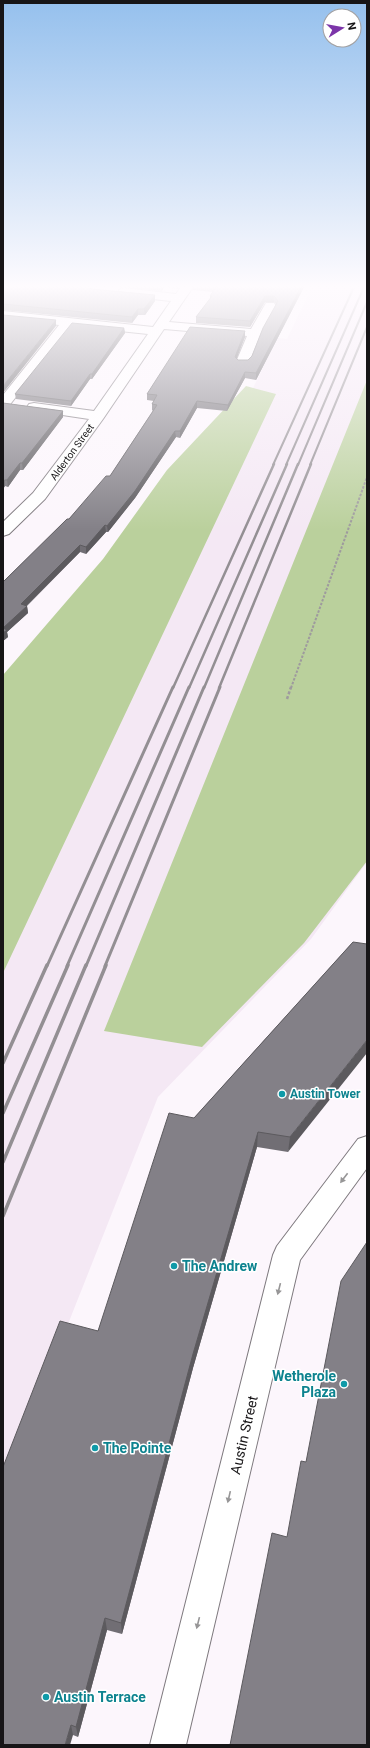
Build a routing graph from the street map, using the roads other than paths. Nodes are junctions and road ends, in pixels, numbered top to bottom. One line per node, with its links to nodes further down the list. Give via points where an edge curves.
1 (31, 369): 3 (street)
2 (130, 369): 4 (street, Alderton Street)
3 (3, 404): 4 (street)
4 (98, 416): 5 (street, Alderton Street, via 39,496)
5 (3, 531)
6 (367, 1147): 7 (street, Austin Street, one-way to 7, via 287,1255)
7 (168, 1745)

